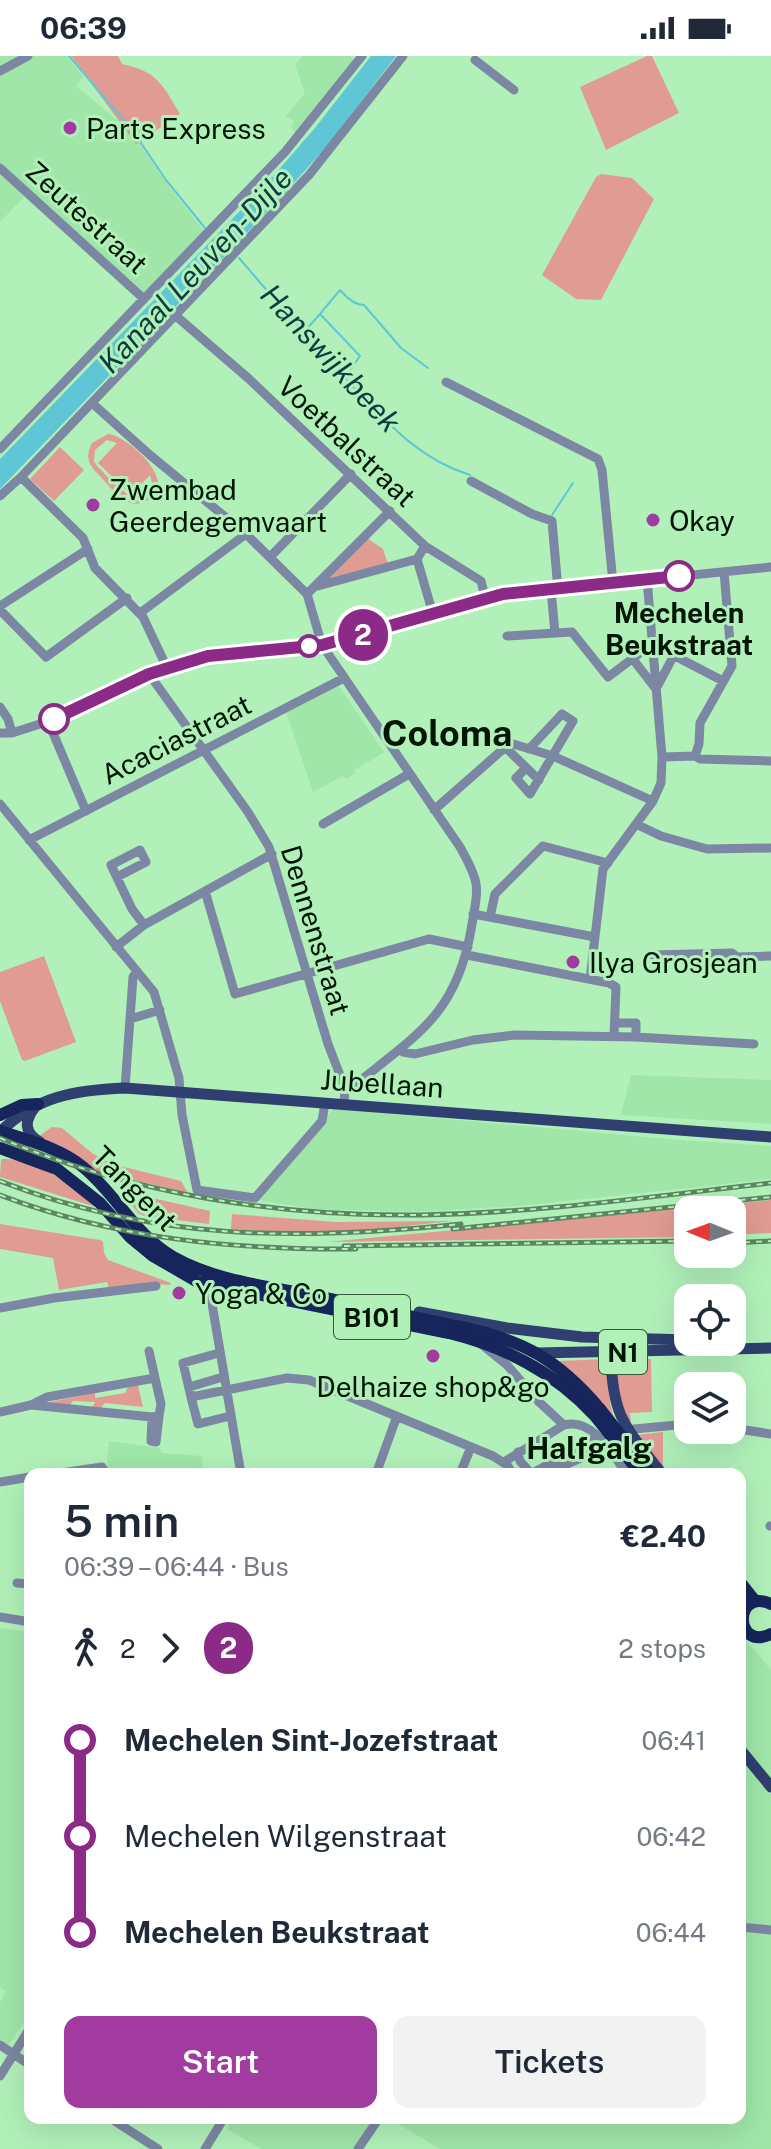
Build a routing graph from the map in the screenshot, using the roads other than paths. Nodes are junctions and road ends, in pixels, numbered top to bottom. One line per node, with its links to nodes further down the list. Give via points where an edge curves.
1 (28, 56): 5 (street)
2 (362, 56): 8 (street, via 285,152)
3 (403, 56): 9 (street, via 336,145)
4 (475, 57): 6 (street)
5 (0, 71)
6 (514, 90)
7 (0, 168): 8 (street, Zeutestraat)
8 (144, 299): 12 (street)
9 (176, 316): 11 (street); 13 (street, Voetbalstraat)
10 (446, 382): 26 (street, via 598,459)
11 (92, 403): 14 (street); 18 (street)
12 (0, 449)
13 (351, 474): 17 (street, Voetbalstraat); 21 (street)
14 (21, 477): 16 (street); 20 (street)
15 (471, 481): 28 (street, via 552,521)
16 (0, 496)
17 (390, 511): 19 (street, Voetbalstraat); 27 (street)
18 (246, 534): 21 (street); 32 (street)
19 (425, 546): 22 (street); 29 (street, Voetbalstraat, via 481,581)
20 (88, 549): 30 (street, via 95,568); 31 (street)
21 (270, 557): 27 (street)
22 (417, 559): 27 (street); 33 (street)
23 (771, 567): 24 (street)
24 (724, 572): 25 (street); 43 (street, via 732,666)
25 (647, 579): 26 (street); 36 (street)
26 (613, 583): 28 (street)
27 (311, 590): 37 (street)
28 (554, 590): 29 (street); 34 (street)
29 (485, 597): 33 (street)
30 (127, 598): 31 (street, via 46,657); 32 (street)
31 (0, 608)
32 (140, 613): 40 (street)
33 (433, 614): 37 (street)
34 (555, 633): 35 (street); 39 (street, via 572,632 608,677)
35 (507, 636)
36 (652, 644): 38 (street); 39 (street); 44 (street)
37 (322, 645): 40 (street, via 223,653); 42 (street)
38 (674, 655): 43 (street); 44 (street)
39 (632, 658): 44 (street)
40 (167, 668): 41 (street)
41 (149, 674): 46 (street); 51 (street, Dennenstraat)
42 (344, 678): 51 (street, Acaciastraat); 57 (street)
43 (723, 681): 53 (street, via 700,723)
44 (656, 689): 54 (street)
45 (0, 707): 48 (street)
46 (48, 721): 48 (street); 62 (street)
47 (0, 733): 48 (street)
48 (12, 733)
49 (505, 747): 50 (street, via 510,743); 56 (street); 61 (street)
50 (529, 749): 52 (street); 52 (street, via 562,714 573,721)
51 (203, 750): 62 (street, Acaciastraat); 67 (street, Dennenstraat)
52 (553, 756): 58 (street); 59 (street)
53 (695, 756): 54 (street); 55 (street)
54 (662, 757): 59 (street, via 661,783)
55 (771, 761)
56 (526, 768): 58 (street); 58 (street, via 516,778 530,794)
57 (409, 774): 61 (street); 63 (street)
58 (539, 780)
59 (653, 801): 64 (street)
60 (0, 804): 65 (street)
61 (434, 810): 71 (street, via 477,876)
62 (86, 811): 65 (street, Acaciastraat)
63 (323, 824)
64 (638, 825): 66 (street, via 707,849); 68 (street)
65 (29, 840): 75 (street)
66 (771, 848)
67 (272, 854): 70 (street); 80 (street, Dennenstraat)
68 (608, 863): 72 (street, via 543,846 495,894); 74 (street)
69 (117, 877): 73 (street)
70 (205, 891): 73 (street); 80 (street, via 235,994)
71 (473, 914): 72 (street); 76 (street)
72 (490, 917): 74 (street)
73 (144, 925): 75 (street)
74 (595, 937): 81 (street)
75 (116, 947): 79 (street)
76 (467, 951): 80 (street, via 429,939); 81 (street); 88 (street, via 444,1004)
77 (653, 955): 78 (street)
78 (771, 956)
79 (137, 971): 82 (street); 83 (street)
80 (309, 973): 90 (street, Dennenstraat)
81 (590, 979): 84 (street, via 616,987)
82 (160, 1010): 83 (street); 91 (street)
83 (130, 1019): 89 (street)
84 (615, 1023): 85 (street); 86 (street, via 636,1023)
85 (614, 1036): 86 (street); 88 (street, via 515,1035 415,1054)
86 (636, 1037): 87 (street)
87 (754, 1044)
88 (401, 1048): 90 (street)
89 (125, 1088): 91 (main road, Jubellaan); 92 (main road, Jubellaan)
90 (345, 1088): 94 (street)
91 (180, 1092): 93 (main road, Jubellaan); 93 (street, via 197,1190 255,1198 322,1121)
92 (43, 1102): 95 (highway); 96 (main road, Jubellaan); 98 (main road, via 30,1114 27,1126 30,1136)
93 (325, 1103): 94 (main road, Jubellaan)
94 (344, 1104): 97 (main road, Jubellaan)
95 (0, 1115)
96 (0, 1131): 98 (highway, Tangent / B101)
97 (771, 1137)
98 (45, 1145): 102 (highway, Tangent / B101, via 84,1168 152,1241)
99 (0, 1148): 101 (highway, Tangent / B101)
100 (0, 1157): 101 (main road)
101 (23, 1157): 102 (highway, Tangent / B101, via 69,1177 141,1247)
102 (190, 1272): 103 (highway, B101); 111 (highway, B101, via 209,1285)
103 (231, 1278): 105 (main road, B101); 126 (highway, B101, bridge, via 497,1335 561,1368)
104 (156, 1286): 107 (street)
105 (325, 1292): 108 (main road, N1)
106 (211, 1298): 118 (street)
107 (0, 1308)
108 (519, 1330): 109 (main road, N1); 114 (main road, via 525,1341)
109 (582, 1337): 110 (main road, N1); 119 (main road, via 539,1337 533,1345)
110 (674, 1340)
111 (481, 1344): 114 (main road, N1); 126 (highway, B101, via 530,1365); 130 (street)
112 (746, 1346): 113 (main road, N1)
113 (771, 1346)
114 (514, 1348): 119 (main road, N1)
115 (674, 1348): 117 (main road, N1)
116 (149, 1351): 121 (street)
117 (619, 1352): 119 (main road, N1); 150 (main road, via 611,1359 618,1412)
118 (219, 1353): 120 (street); 122 (street, via 183,1363)
119 (536, 1353): 126 (main road)
120 (223, 1377): 122 (street); 123 (street)
121 (155, 1378): 125 (street, via 47,1397); 125 (street, via 161,1404 156,1416)
122 (189, 1387): 124 (street)
123 (225, 1389): 124 (street); 128 (street); 129 (street, via 287,1378 309,1380)
124 (191, 1397): 128 (street, via 198,1424)
125 (31, 1405): 127 (street)
126 (596, 1411): 148 (highway, B101); 149 (highway, B101)
127 (0, 1412)
128 (230, 1416): 140 (street)
129 (397, 1416): 136 (street); 141 (street)
130 (564, 1425): 137 (street, via 587,1427); 138 (street)
131 (674, 1425): 132 (street)
132 (634, 1429)
133 (746, 1430): 134 (street)
134 (771, 1434)
135 (595, 1439): 145 (street)
136 (471, 1447): 139 (street); 142 (street)
137 (606, 1447): 146 (street); 147 (street)
138 (518, 1452): 139 (street); 144 (street)
139 (504, 1462): 143 (street)
140 (240, 1468)
141 (378, 1468)
142 (462, 1468)
143 (508, 1468)
144 (524, 1468)
145 (548, 1468)
146 (550, 1468)
147 (622, 1468)
148 (636, 1468)
149 (646, 1468)
150 (657, 1468)
151 (24, 1478): 152 (street)
152 (0, 1482)
153 (17, 1583): 154 (street)
154 (24, 1584)
155 (747, 1604): 156 (highway)
156 (771, 1604)
157 (0, 1617): 158 (street)
158 (24, 1621)
159 (746, 1634): 160 (highway)
160 (769, 1638)
161 (746, 1756): 162 (main road)
162 (771, 1787)
163 (746, 1928): 164 (street)
164 (771, 1930)
165 (24, 2037): 167 (street)
166 (0, 2045): 167 (street)
167 (13, 2054): 168 (street); 169 (street)
168 (24, 2061)
169 (0, 2076)
170 (119, 2124): 173 (street)
171 (220, 2124): 174 (street)
172 (375, 2124): 175 (street)
173 (158, 2149)
174 (205, 2149)
175 (358, 2149)

